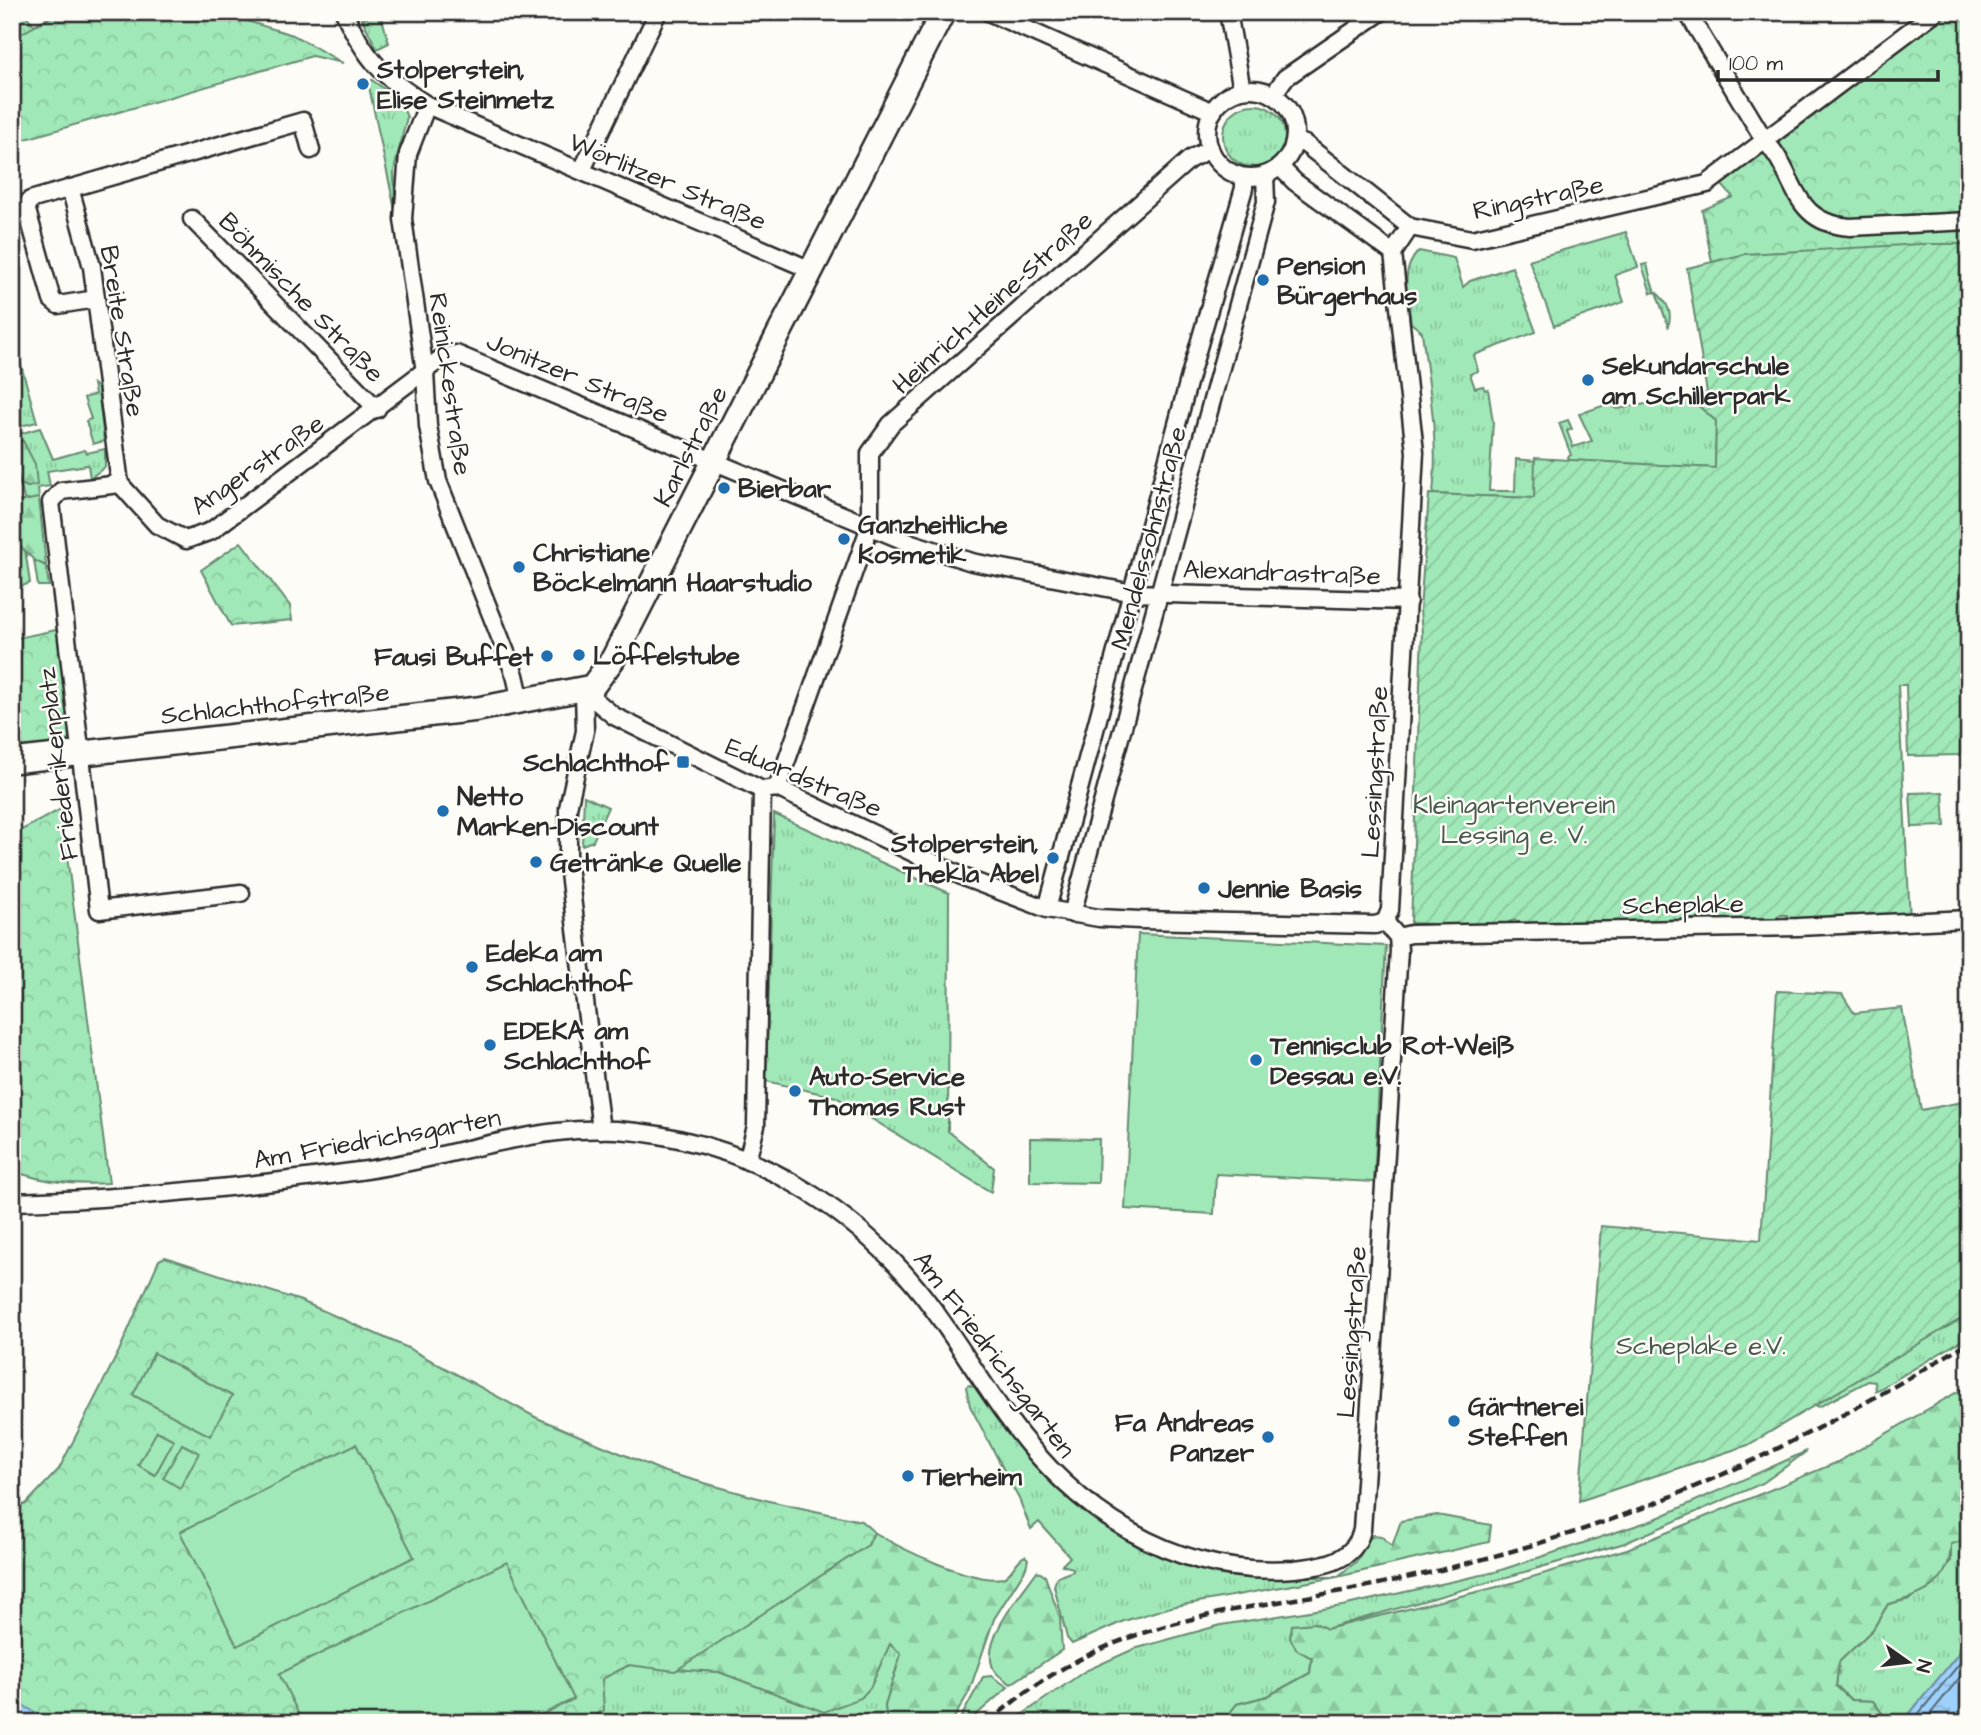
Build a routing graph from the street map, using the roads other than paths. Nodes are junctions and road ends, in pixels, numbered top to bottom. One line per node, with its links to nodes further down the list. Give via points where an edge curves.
1 (344, 12): 11 (street, Wörlitzer Straße, via 370,61)
2 (658, 12): 17 (street)
3 (943, 12): 25 (main road, Karlstraße)
4 (988, 12): 12 (street)
5 (1228, 12): 9 (street)
6 (1381, 12): 10 (street, via 1285,78)
7 (1687, 12): 14 (street)
8 (1935, 12): 14 (street, Ringstraße)
9 (1242, 90): 10 (street, via 1258,89); 12 (street, via 1228,96)
10 (1273, 95): 13 (street, via 1291,114)
11 (426, 105): 17 (street, Wörlitzer Straße); 27 (street, Reinickestraße, via 408,154 403,219)
12 (1213, 112): 15 (street, via 1208,130)
13 (1295, 141): 18 (street, via 1291,153); 23 (street, Ringstraße)
14 (1765, 141): 22 (street, via 1799,201 1822,221 1850,227); 23 (street, Ringstraße, via 1707,184 1472,239)
15 (1210, 149): 19 (street, via 1224,167); 31 (street, Heinrich-Heine-Straße, via 1190,159 884,431 870,453)
16 (311, 150): 20 (street, via 303,121)
17 (582, 170): 25 (street, Wörlitzer Straße)
18 (1272, 171): 19 (street); 24 (street, via 1295,182); 32 (street, Mendelssohnstraße)
19 (1244, 177): 33 (street, Mendelssohnstraße)
20 (70, 188): 26 (street, Breite Straße); 26 (street, via 30,200 26,207 52,300 58,305)
21 (192, 219): 28 (street, Böhmische Straße)
22 (1969, 221)
23 (1410, 227): 24 (street)
24 (1392, 253): 34 (street, Lessingstraße, via 1415,452)
25 (811, 270): 29 (main road, Karlstraße)
26 (96, 299): 30 (street, Breite Straße)
27 (425, 372): 28 (street, Angerstraße); 29 (street, Jonitzer Straße, via 443,357 456,354); 36 (street, Reinickestraße, via 438,481 515,675)
28 (377, 409): 30 (street, Angerstraße, via 211,531 186,540 157,525)
29 (714, 460): 31 (street, Alexandrastraße); 35 (main road, Karlstraße, via 605,673)
30 (120, 484): 37 (street, Friederikenplatz, via 61,491 51,502)
31 (870, 526): 33 (street, Alexandrastraße, via 972,562); 39 (street, Heinrich-Heine-Straße)
32 (1158, 592): 33 (street, Alexandrastraße); 34 (street, Alexandrastraße); 42 (street, Mendelssohnstraße)
33 (1133, 593): 41 (street, Mendelssohnstraße)
34 (1408, 601): 44 (street, Lessingstraße, via 1390,910)
35 (584, 691): 36 (main road, Schlachthofstraße); 39 (street, Eduardstraße, via 617,718); 46 (street, via 585,731 568,808 568,865)
36 (521, 701): 37 (main road, Schlachthofstraße)
37 (81, 754): 38 (main road, Schlachthofstraße); 40 (street, Friederikenplatz, via 99,910)
38 (12, 761)
39 (770, 789): 41 (street, Eduardstraße); 47 (street, via 756,1126)
40 (241, 893)
41 (1047, 909): 42 (street, Eduardstraße)
42 (1072, 914): 44 (street, Eduardstraße, via 1184,922)
43 (1969, 919): 45 (street, Scheplake)
44 (1385, 922): 45 (street)
45 (1398, 937): 49 (street, Lessingstraße)
46 (601, 1130): 47 (street, Am Friedrichsgarten, via 670,1139); 48 (street, Am Friedrichsgarten, via 541,1134 397,1165 270,1184)
47 (747, 1161): 49 (street, Am Friedrichsgarten, via 820,1200 895,1263 1036,1454 1074,1493 1129,1532 1208,1563 1289,1569 1344,1557 1355,1548)
48 (12, 1202)
49 (1362, 1530)

